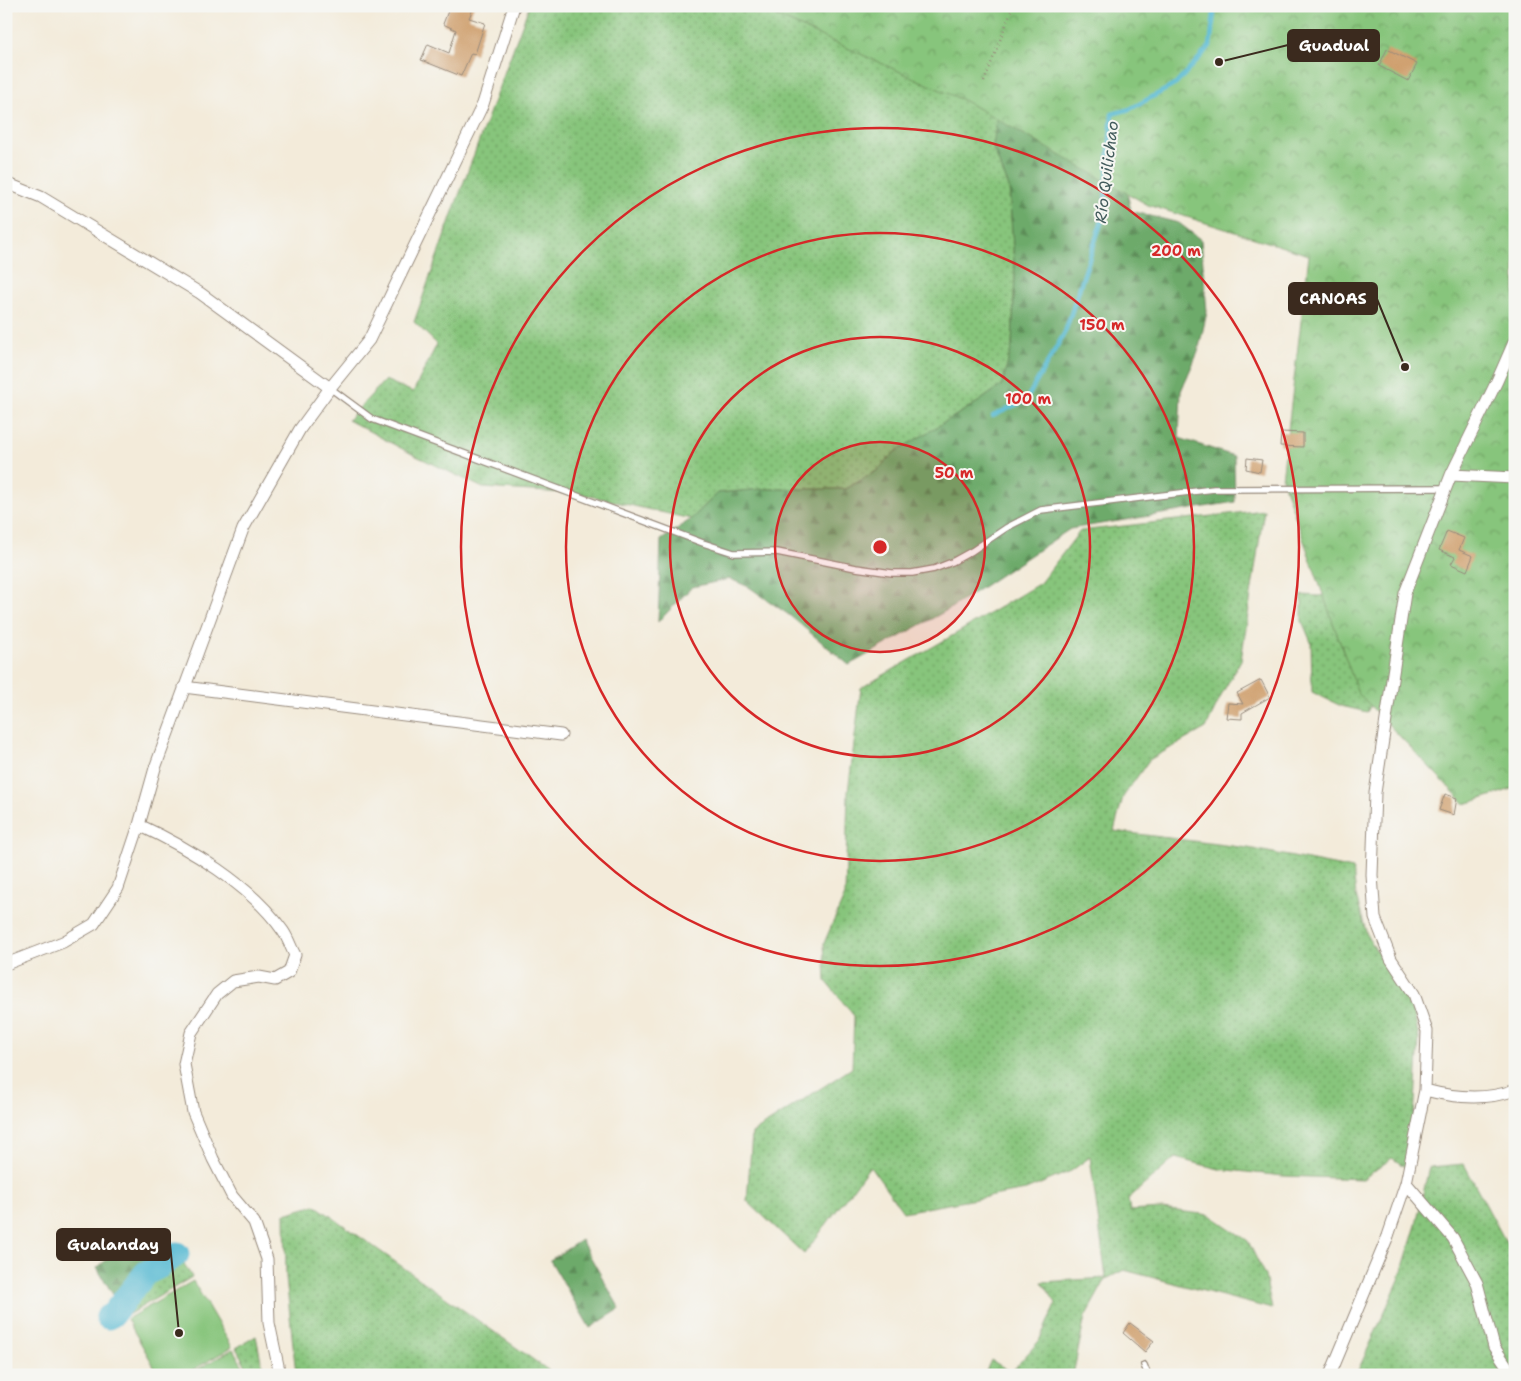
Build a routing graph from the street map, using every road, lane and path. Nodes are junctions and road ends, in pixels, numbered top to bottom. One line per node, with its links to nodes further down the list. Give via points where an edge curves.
1 (514, 6): 6 (street, via 483,104 369,340)
2 (1013, 6): 3 (path)
3 (984, 82)
4 (6, 183): 6 (street, via 41,197 200,293)
5 (1515, 340): 7 (street)
6 (330, 388): 9 (lane, via 372,419 703,543 734,553 777,552 892,573 934,569 952,562 1041,510 1214,489); 10 (street, via 300,430 243,529)
7 (1451, 475): 8 (street); 9 (street)
8 (1515, 478)
9 (1446, 488): 14 (street, via 1405,593 1376,793 1372,875 1375,918 1392,959 1414,994 1427,1031)
10 (184, 687): 11 (street); 12 (street)
11 (561, 734)
12 (139, 825): 13 (street, via 118,888 94,924 63,942); 18 (street, via 170,839 241,888 283,932 295,955 289,972 275,980 259,977 232,981 217,994 191,1033 184,1064 192,1112 232,1196 254,1222 267,1259 269,1323)
13 (6, 964)
14 (1426, 1090): 15 (street, via 1448,1096 1477,1098); 16 (street)
15 (1515, 1090)
16 (1406, 1183): 20 (street, via 1388,1236); 21 (street, via 1453,1238 1477,1283 1494,1347)
17 (1144, 1365): 19 (lane)
18 (280, 1375)
19 (1148, 1375)
20 (1330, 1375)
21 (1513, 1375)

